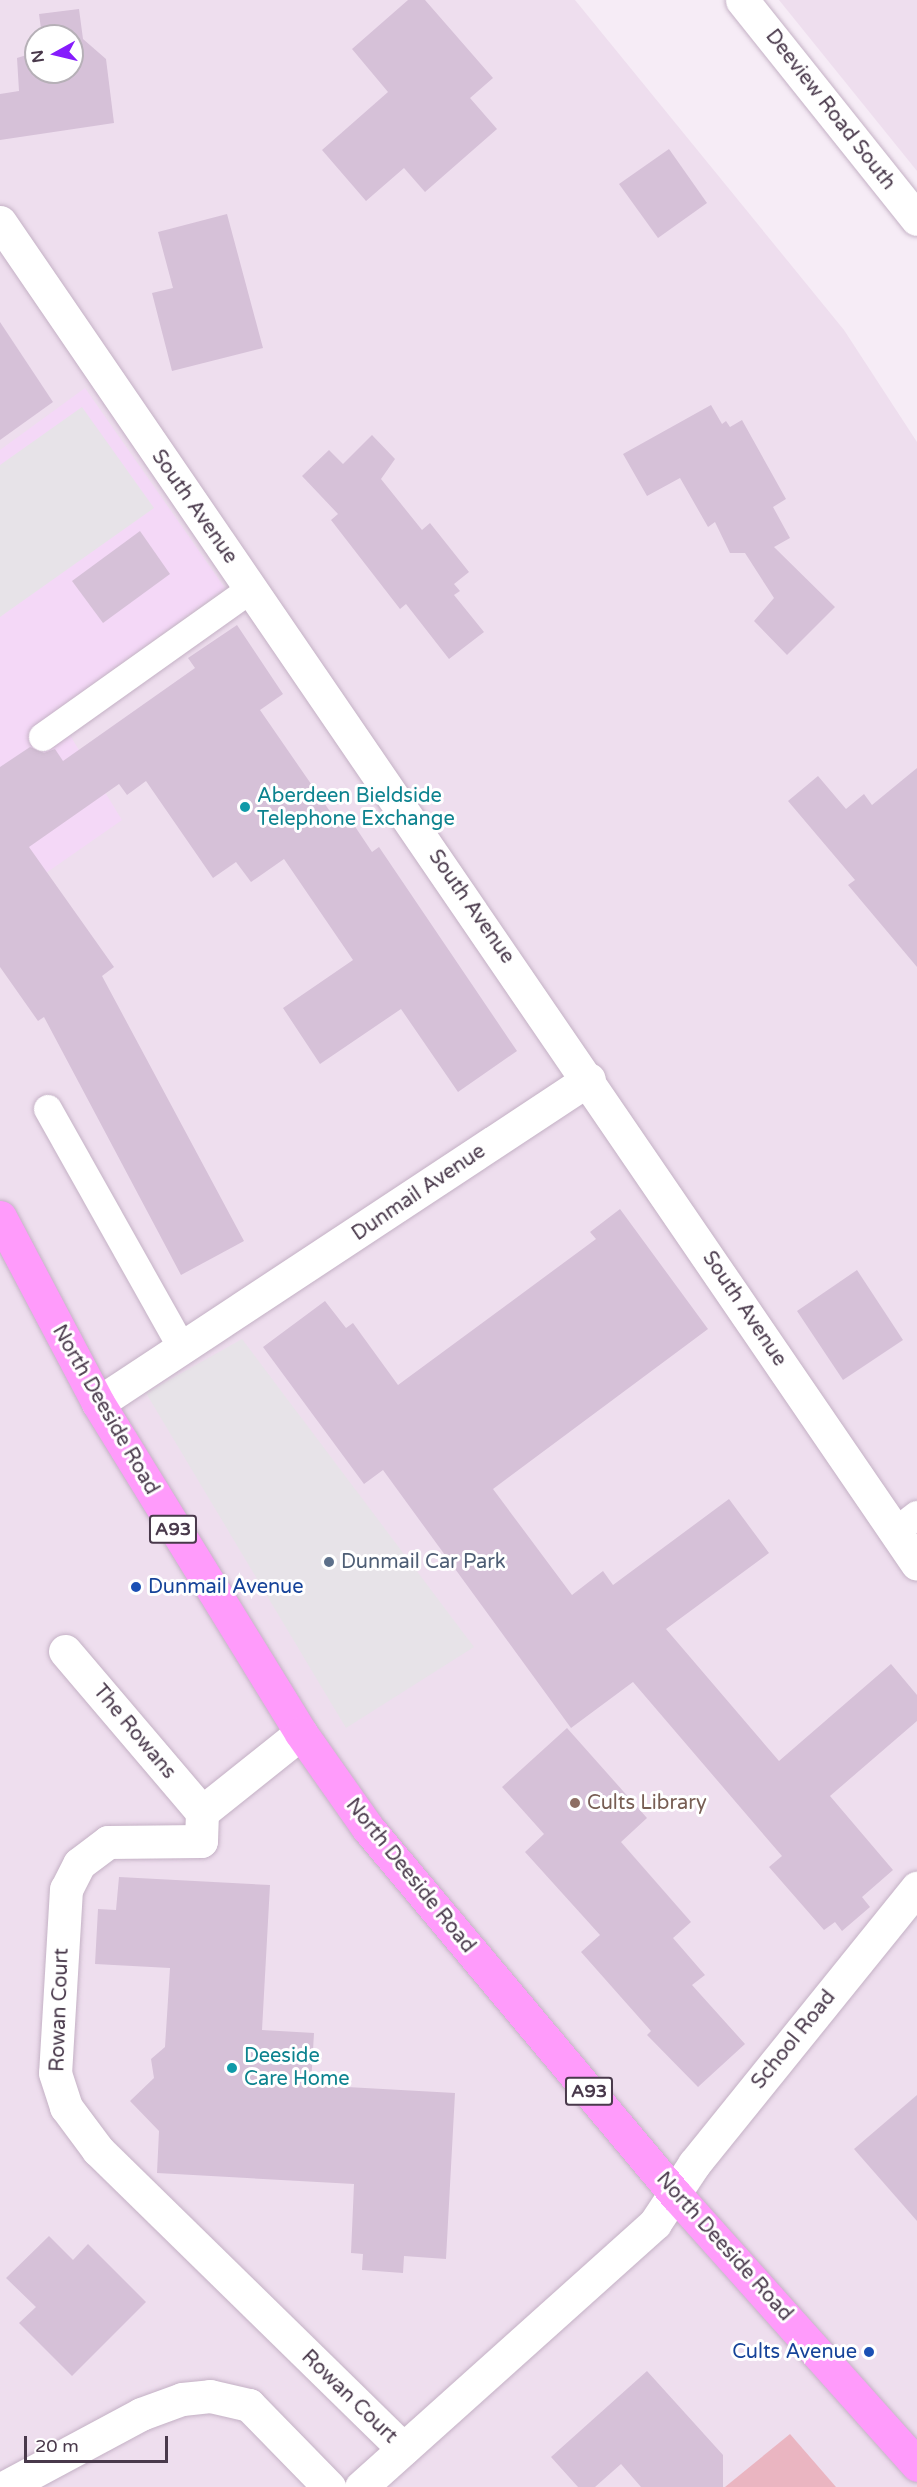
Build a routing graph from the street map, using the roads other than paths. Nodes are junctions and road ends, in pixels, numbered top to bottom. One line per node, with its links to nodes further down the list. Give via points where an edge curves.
1 (742, 0): 2 (street, Deeview Road South)
2 (917, 219)
3 (0, 222): 4 (street, South Avenue)
4 (251, 589): 5 (lane); 6 (street, South Avenue)
5 (44, 737)
6 (589, 1079): 9 (street, Dunmail Avenue); 11 (street, South Avenue)
7 (48, 1110): 9 (lane)
8 (0, 1217): 10 (main road, North Deeside Road / A93)
9 (183, 1350): 10 (street, Dunmail Avenue)
10 (98, 1403): 14 (main road, North Deeside Road / A93)
11 (905, 1524): 12 (street, South Avenue)
12 (917, 1564)
13 (65, 1651): 15 (street, The Rowans)
14 (301, 1733): 15 (street); 17 (main road, North Deeside Road / A93, via 395,1865)
15 (202, 1812): 18 (street, Rowan Court, via 201,1840 108,1842 79,1864 66,1888 55,2073 66,2107 98,2150)
16 (917, 1888): 17 (street, School Road, via 694,2164)
17 (676, 2195): 18 (street, via 656,2223); 19 (main road, North Deeside Road / A93)
18 (403, 2449): 22 (street)
19 (917, 2465)
20 (5, 2487): 21 (street, via 141,2414 183,2399 210,2396 249,2405)
21 (329, 2487)
22 (361, 2487)

